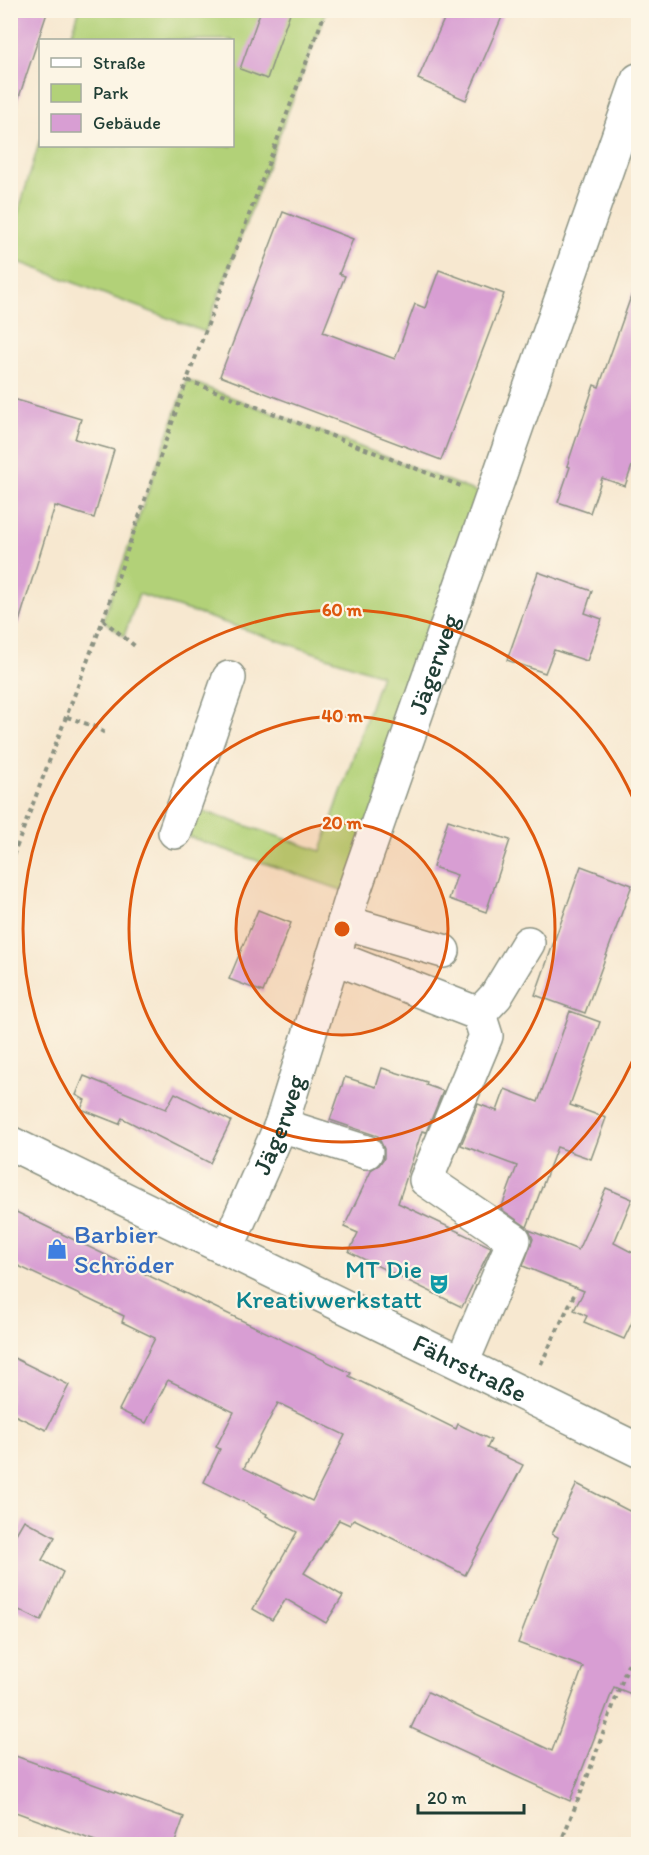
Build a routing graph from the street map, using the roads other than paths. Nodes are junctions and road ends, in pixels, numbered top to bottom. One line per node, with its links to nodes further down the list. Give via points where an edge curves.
1 (639, 80): 4 (street, Jägerweg)
2 (228, 678): 3 (street)
3 (175, 832)
4 (344, 922): 6 (street); 7 (street, Jägerweg)
5 (528, 943): 8 (street, via 496,996)
6 (443, 951)
7 (333, 957): 8 (street); 9 (street, Jägerweg)
8 (479, 1014): 13 (street, via 486,1036 426,1180 514,1240)
9 (281, 1125): 11 (street); 12 (street, Jägerweg)
10 (10, 1143): 12 (street, Fährstraße)
11 (366, 1152)
12 (227, 1248): 13 (street, Fährstraße)
13 (462, 1363): 14 (street, Fährstraße)
14 (639, 1450)

